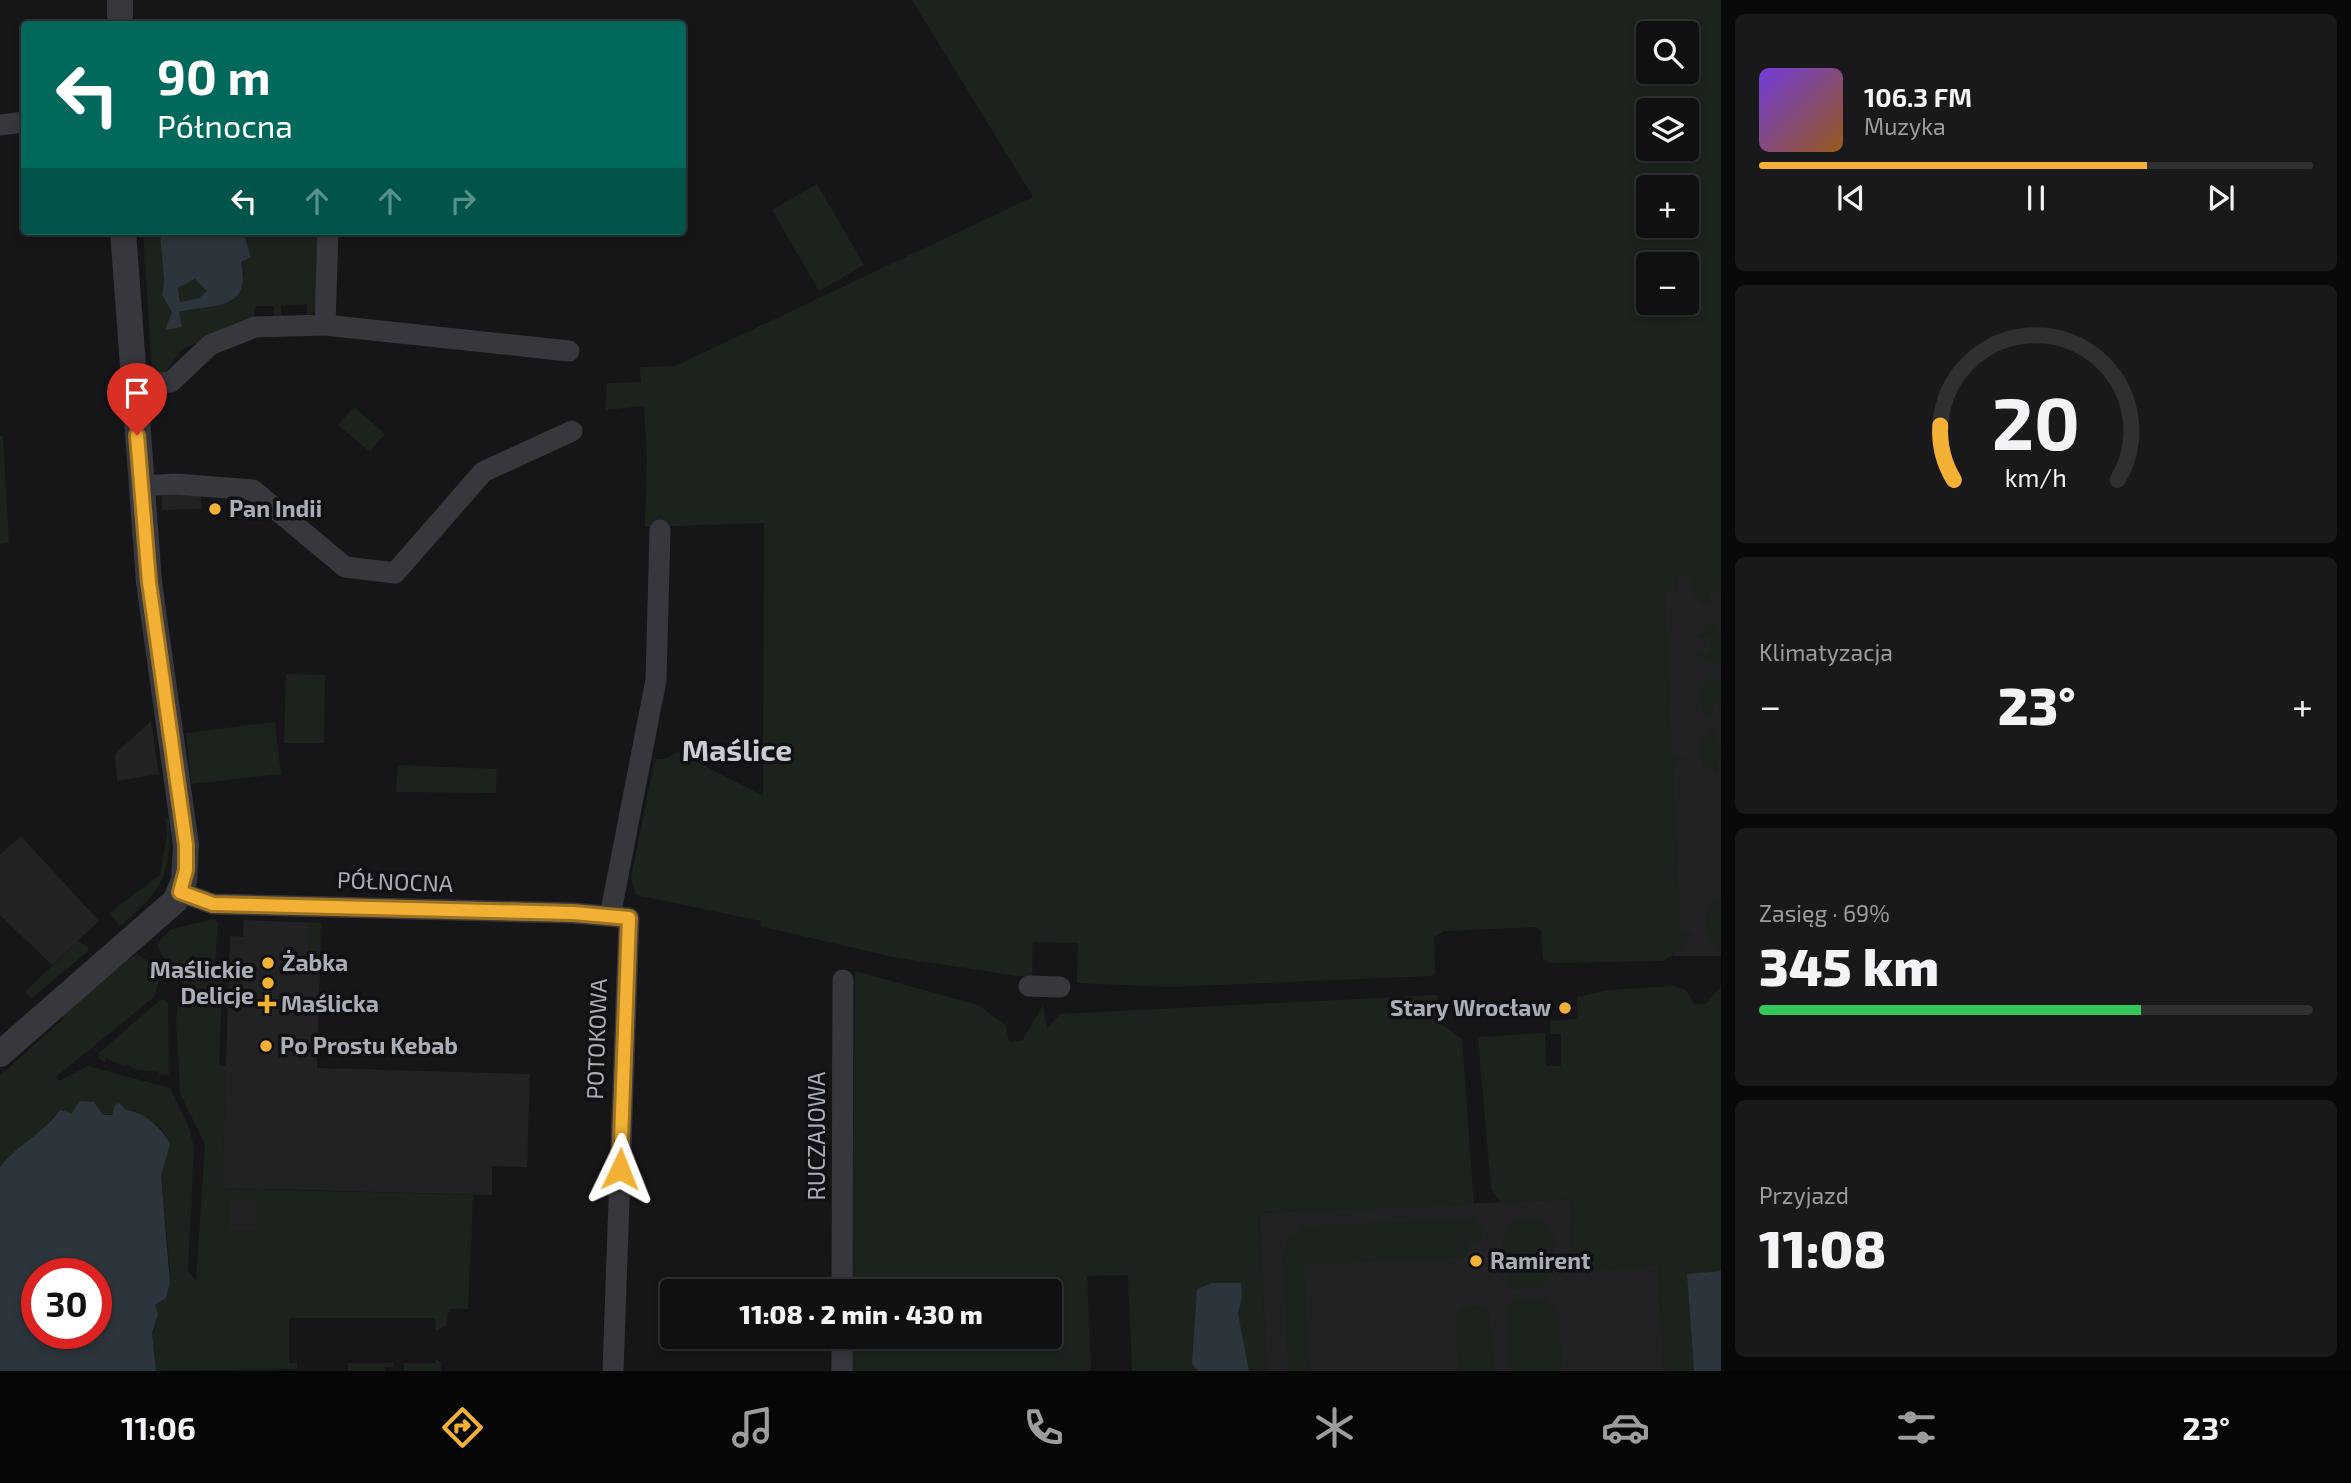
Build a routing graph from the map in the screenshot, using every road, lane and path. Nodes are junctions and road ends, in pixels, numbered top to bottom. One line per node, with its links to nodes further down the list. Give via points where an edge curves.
1 (120, 0): 2 (street)
2 (120, 21)
3 (21, 122): 4 (street)
4 (0, 125)
5 (123, 235): 9 (street)
6 (328, 235): 7 (street)
7 (325, 325): 8 (street); 9 (street, via 255,327 210,345 171,382)
8 (569, 351)
9 (133, 384): 11 (street)
10 (572, 432): 11 (street, via 483,472 395,573 345,567 253,490)
11 (141, 486): 13 (street, via 149,582 186,845)
12 (660, 530): 14 (street, via 655,688)
13 (180, 892): 14 (street, PÓŁNOCNA, via 213,904); 18 (street)
14 (620, 917): 21 (street, POTOKOWA)
15 (844, 980): 19 (street, RUCZAJOWA)
16 (1029, 986): 17 (street)
17 (1060, 987)
18 (0, 1054)
19 (842, 1279)
20 (842, 1349): 22 (street)
21 (613, 1371)
22 (842, 1371)

